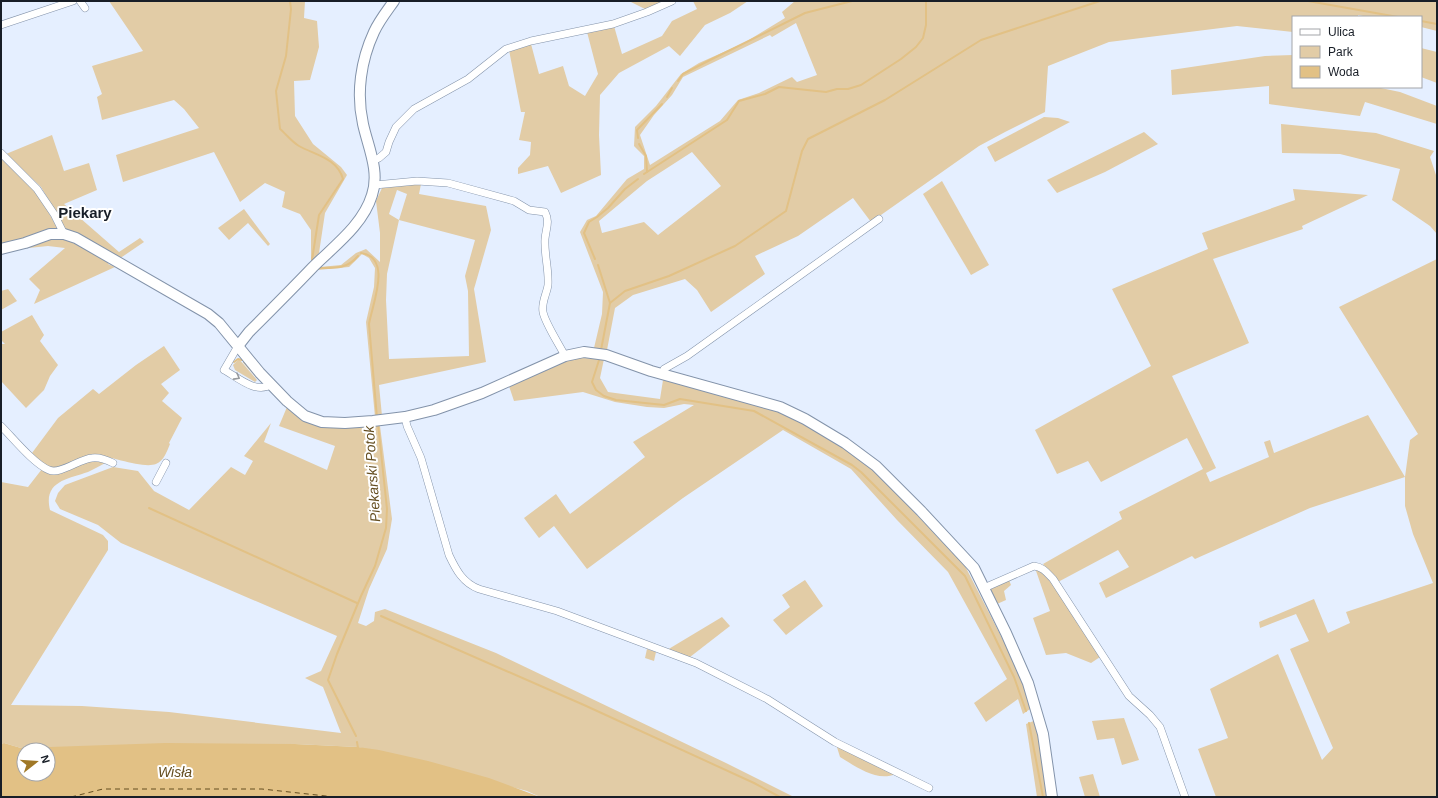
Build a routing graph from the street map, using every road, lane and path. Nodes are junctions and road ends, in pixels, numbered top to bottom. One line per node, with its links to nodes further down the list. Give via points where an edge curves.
1 (73, 1): 6 (street)
2 (80, 1): 5 (street)
3 (394, 1): 8 (street, via 374,31 364,56 360,104)
4 (672, 1): 8 (street, via 613,24 531,41 506,49 468,79 414,110 396,127 386,152)
5 (85, 8)
6 (1, 25)
7 (1, 154): 11 (street, via 38,189)
8 (372, 161): 9 (street)
9 (374, 185): 13 (street, via 372,196 363,213 349,232); 14 (street, via 417,182 448,184 514,201 529,210 545,212 548,221 545,240 548,290 543,312)
10 (879, 220): 15 (street, via 664,369)
11 (64, 234): 12 (street, via 50,234); 13 (street, via 76,238 200,309 219,323)
12 (1, 249)
13 (238, 346): 16 (street); 16 (street, one-way to 16, via 224,370 258,388)
14 (565, 356): 15 (street, via 575,353 606,355); 17 (street, via 467,399)
15 (662, 375): 22 (street, via 780,407 805,419 851,448 876,466 921,511 974,568)
16 (270, 385): 17 (street, via 296,410 315,420 337,423)
17 (405, 417): 23 (street, via 421,458 449,555 456,570 469,584 563,613 696,662 767,699 835,742)
18 (1, 426): 19 (street, via 38,463 50,471 61,470 80,460 93,457)
19 (113, 463)
20 (166, 463): 21 (street)
21 (156, 482)
22 (984, 588): 24 (street, via 1030,689 1043,734); 25 (street, via 1034,566 1045,570 1129,696 1160,727)
23 (929, 788)
24 (1052, 797)
25 (1185, 797)

